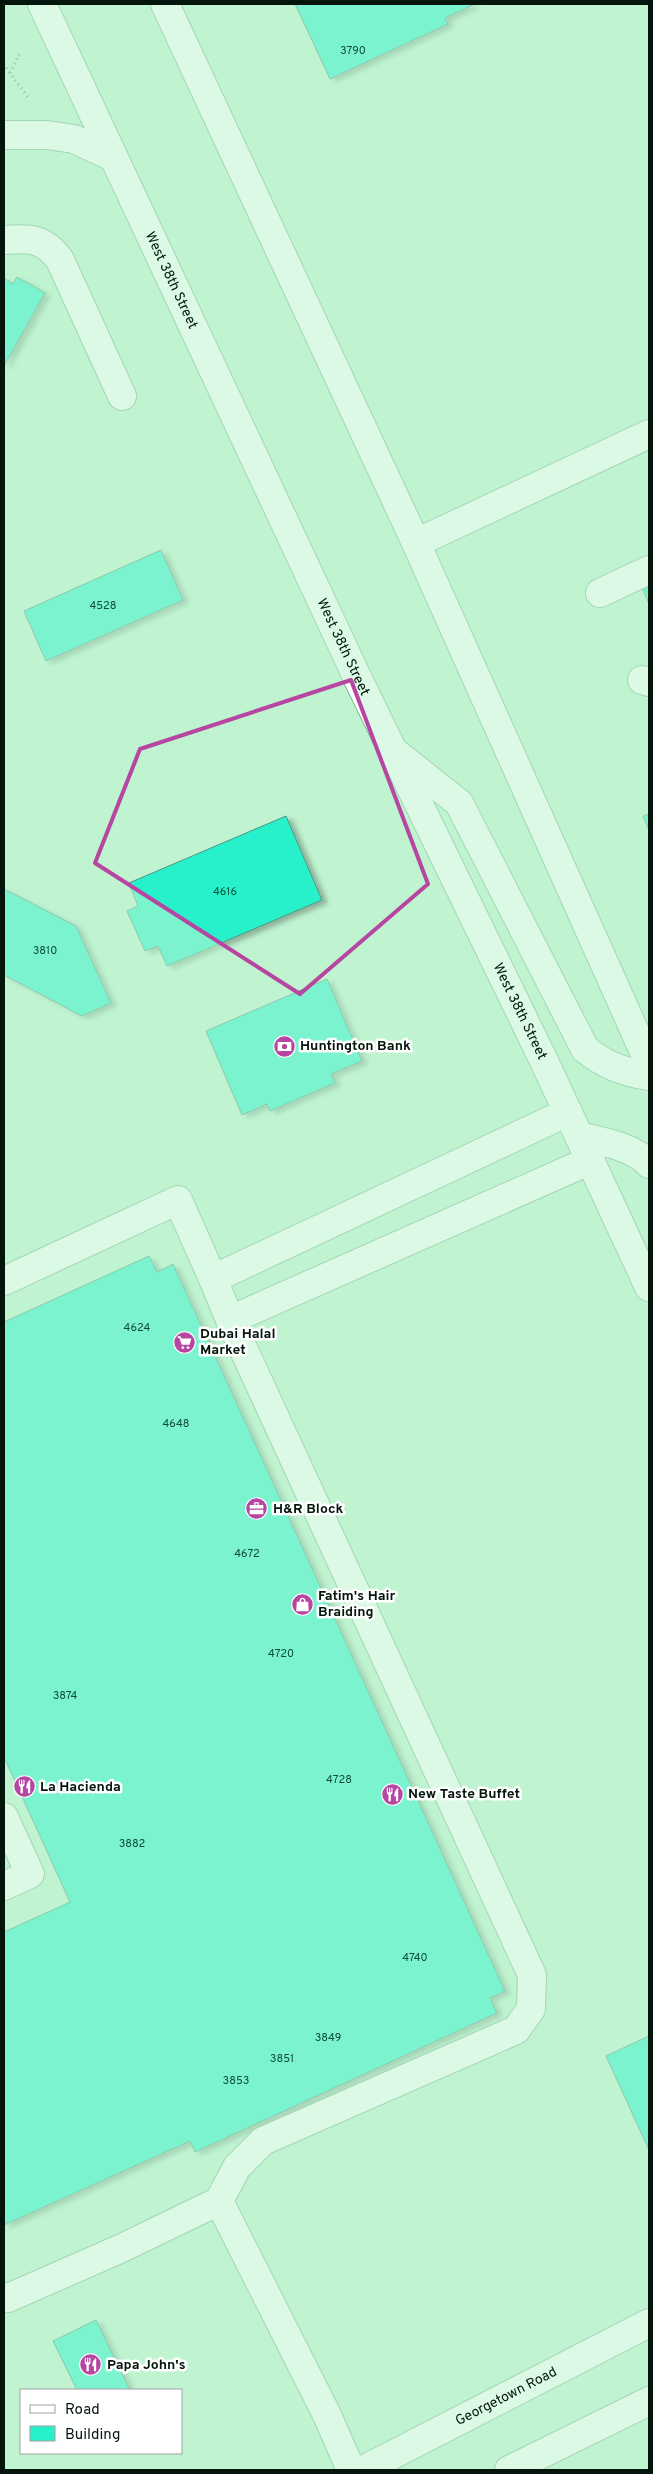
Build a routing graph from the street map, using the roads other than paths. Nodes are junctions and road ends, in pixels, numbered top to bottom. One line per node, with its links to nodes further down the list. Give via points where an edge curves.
1 (42, 4): 4 (main road, West 38th Street)
2 (165, 4): 8 (main road)
3 (4, 136): 4 (main road, via 47,135 74,139)
4 (113, 157): 11 (main road, West 38th Street)
5 (4, 240): 6 (main road, via 40,242 50,247 60,260)
6 (122, 396)
7 (649, 434): 8 (main road)
8 (416, 543): 12 (main road)
9 (649, 570): 10 (main road)
10 (600, 593)
11 (392, 750): 13 (main road, via 459,803 585,1049 596,1058 626,1071); 14 (main road, West 38th Street)
12 (649, 1063)
13 (649, 1076)
14 (568, 1112): 15 (main road, West 38th Street); 18 (main road)
15 (579, 1136): 16 (main road, West 38th Street); 17 (main road, via 643,1157)
16 (591, 1160): 20 (main road, West 38th Street); 21 (main road)
17 (649, 1164)
18 (213, 1278): 19 (main road, via 178,1200); 21 (main road)
19 (4, 1281)
20 (649, 1287)
21 (230, 1320): 24 (main road, via 532,1975 531,2009 516,2030 263,2141 237,2167)
22 (4, 1817): 23 (main road, via 30,1874)
23 (4, 1886)
24 (220, 2201): 25 (main road, via 70,2271); 28 (main road, via 327,2415)
25 (4, 2297)
26 (649, 2323): 29 (main road, Georgetown Road)
27 (649, 2401): 30 (main road)
28 (351, 2470)
29 (364, 2470)
30 (509, 2470)

